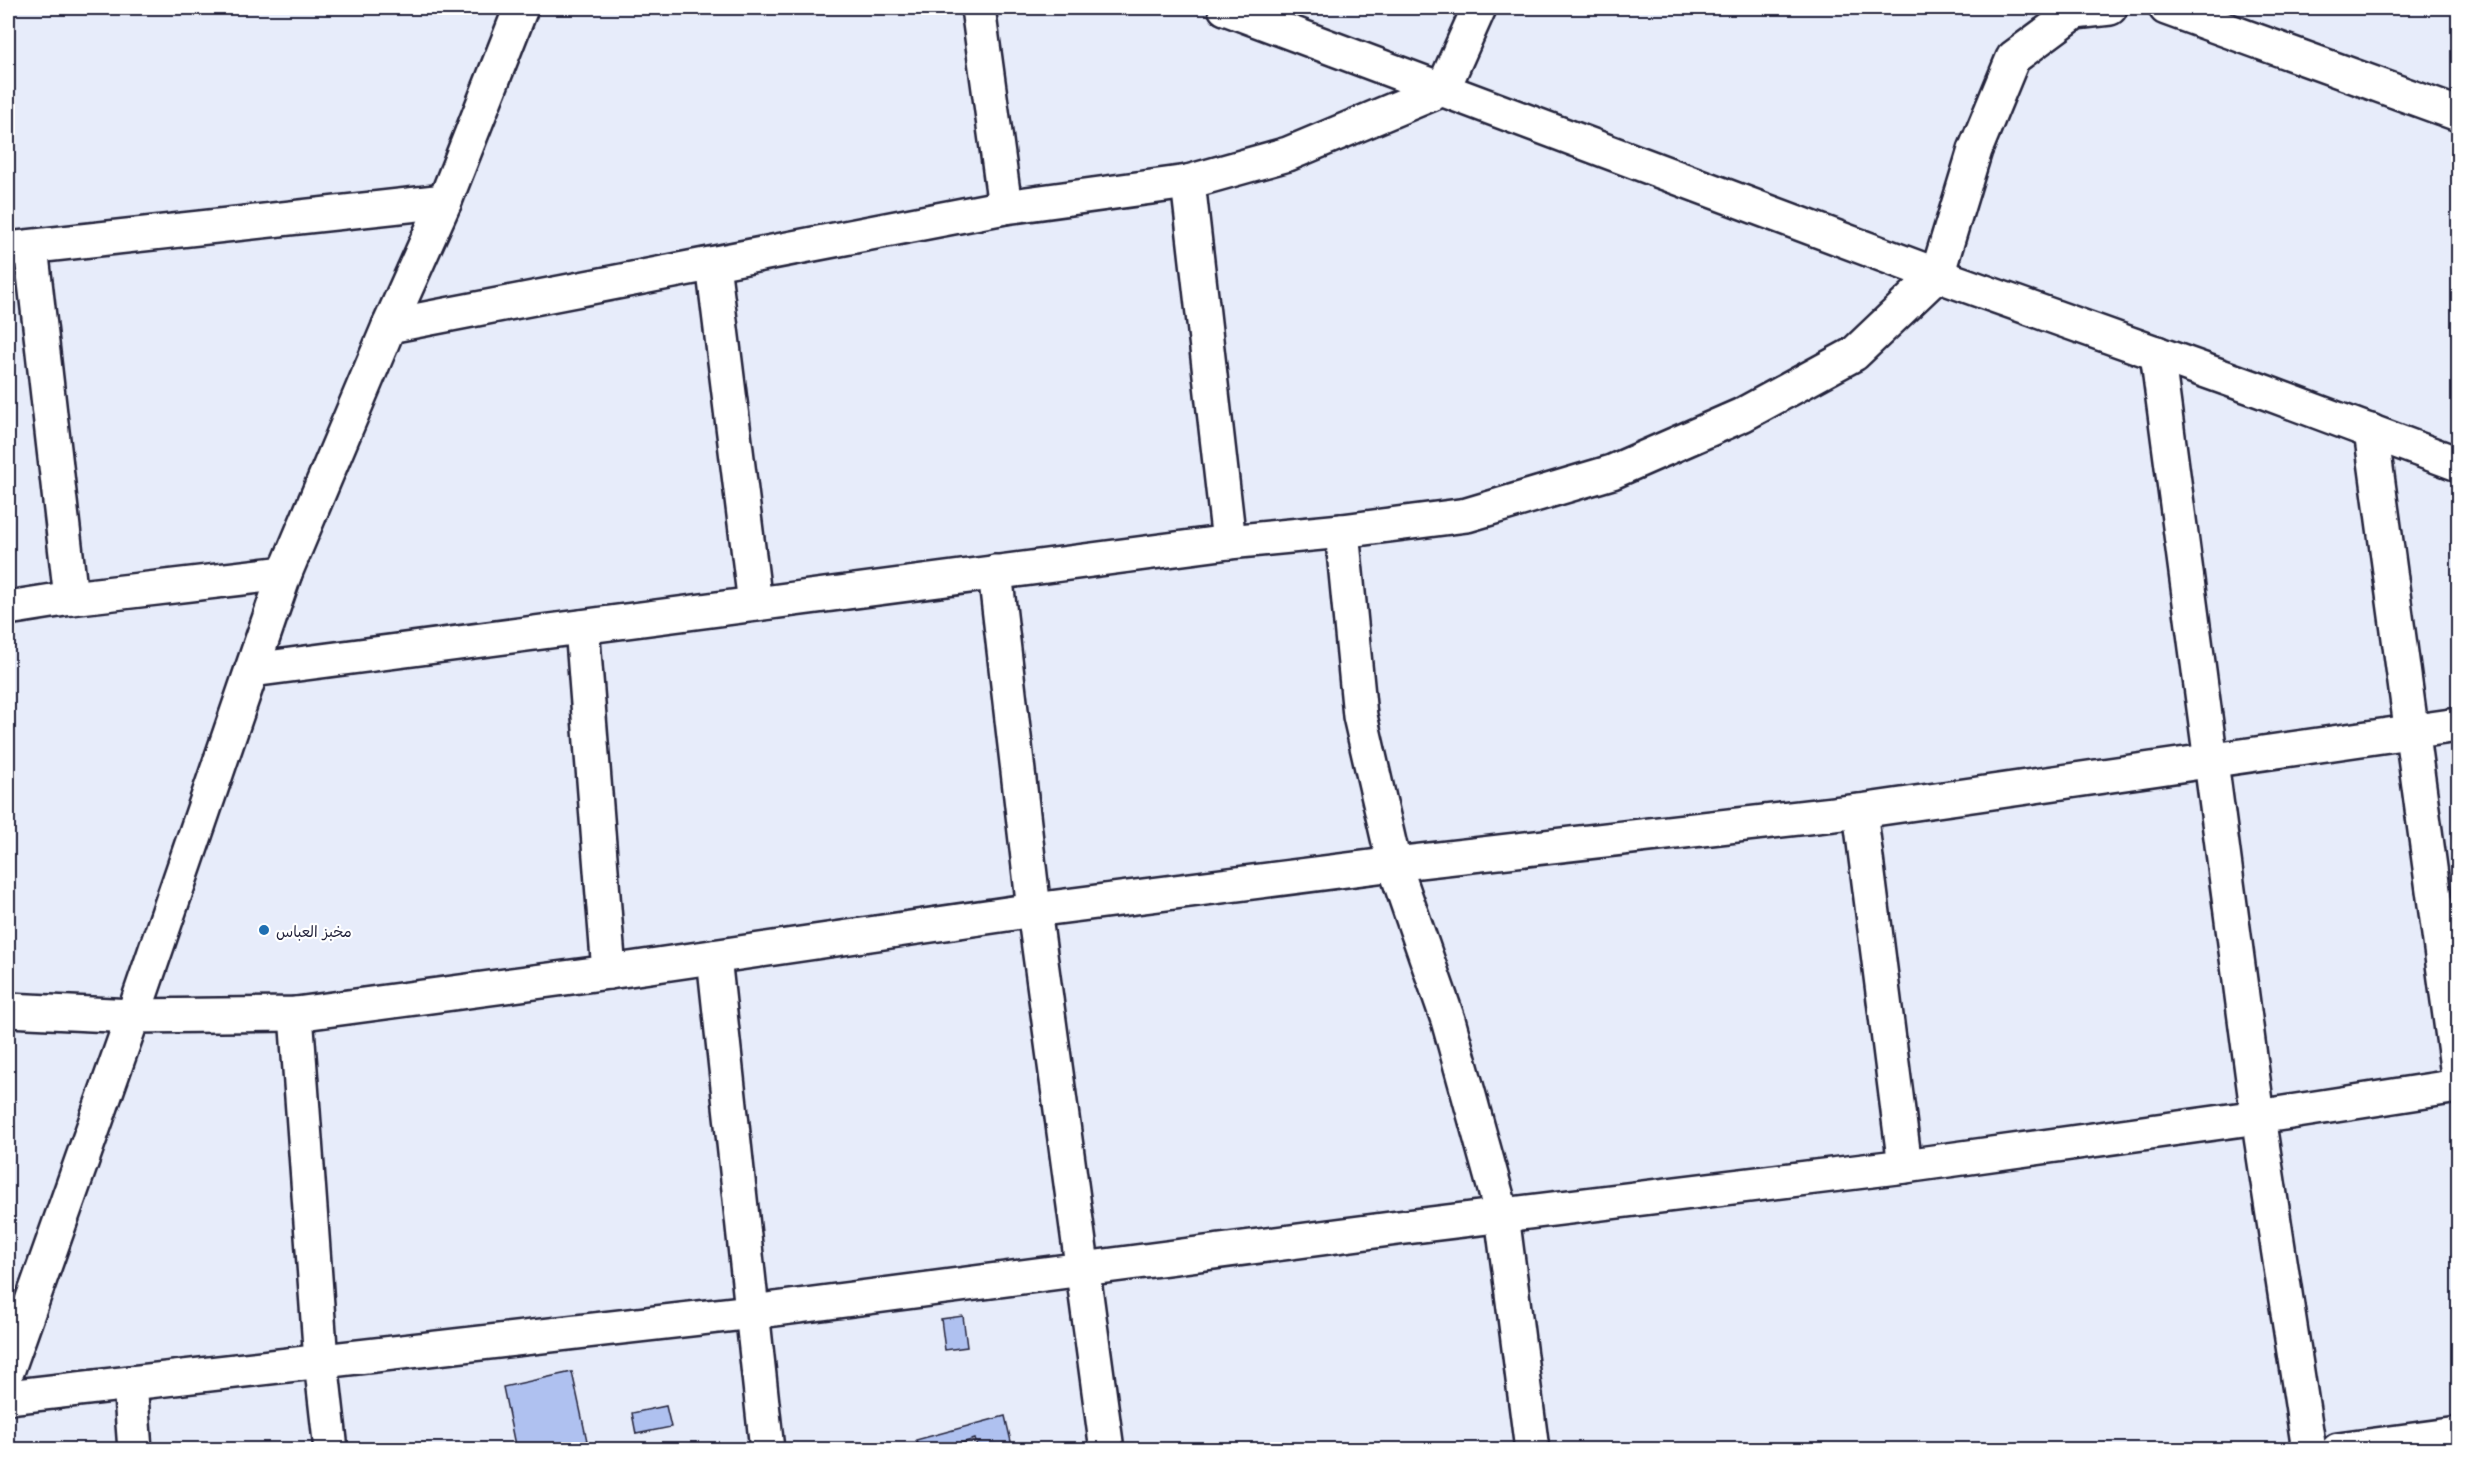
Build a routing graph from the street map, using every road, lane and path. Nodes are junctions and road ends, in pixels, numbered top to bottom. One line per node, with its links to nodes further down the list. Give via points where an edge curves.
1 (521, 8): 10 (street)
2 (978, 8): 11 (street)
3 (1225, 8): 7 (street)
4 (1479, 8): 7 (street)
5 (2110, 8): 14 (street, via 2075,12 2013,57 1975,150)
6 (2166, 8): 8 (street)
7 (1443, 89): 9 (street, via 1288,154); 14 (street)
8 (2458, 114)
9 (1188, 182): 11 (street); 20 (street)
10 (445, 201): 12 (street); 15 (street)
11 (1005, 207): 13 (street)
12 (19, 248): 23 (street)
13 (712, 264): 15 (street); 24 (street)
14 (1937, 275): 16 (street); 19 (street, via 1854,354 1742,415 1612,472 1467,515)
15 (389, 326): 22 (street)
16 (2157, 353): 17 (street); 30 (street)
17 (2372, 431): 18 (street); 29 (street)
18 (2458, 464)
19 (1342, 531): 20 (street); 32 (street, via 1360,716)
20 (1229, 542): 21 (street)
21 (995, 572): 24 (street); 33 (street)
22 (285, 573): 23 (street); 27 (street)
23 (71, 598): 25 (street)
24 (755, 604): 26 (street)
25 (8, 608)
26 (582, 627): 27 (street); 35 (street)
27 (252, 670): 38 (street)
28 (2458, 725): 29 (street)
29 (2411, 732): 30 (street); 39 (street)
30 (2210, 761): 31 (street); 41 (street)
31 (1860, 810): 32 (street); 42 (street)
32 (1394, 864): 33 (street); 43 (street, via 1448,1020)
33 (1034, 910): 34 (street); 44 (street)
34 (714, 957): 35 (street); 45 (street)
35 (609, 972): 37 (street)
36 (8, 1010): 38 (street)
37 (296, 1014): 38 (street); 46 (street)
38 (133, 1016): 47 (street)
39 (2458, 1075)
40 (2458, 1086): 41 (street)
41 (2258, 1117): 42 (street); 56 (street)
42 (1905, 1166): 43 (street)
43 (1502, 1215): 44 (street); 55 (street)
44 (1082, 1270): 45 (street); 54 (street)
45 (752, 1312): 46 (street); 53 (street)
46 (321, 1361): 48 (street); 52 (street)
47 (8, 1369)
48 (130, 1383): 49 (street); 51 (street)
49 (8, 1397)
50 (2458, 1434): 57 (street)
51 (135, 1449)
52 (331, 1449)
53 (767, 1449)
54 (1107, 1449)
55 (1532, 1449)
56 (2308, 1449)
57 (2338, 1449)

